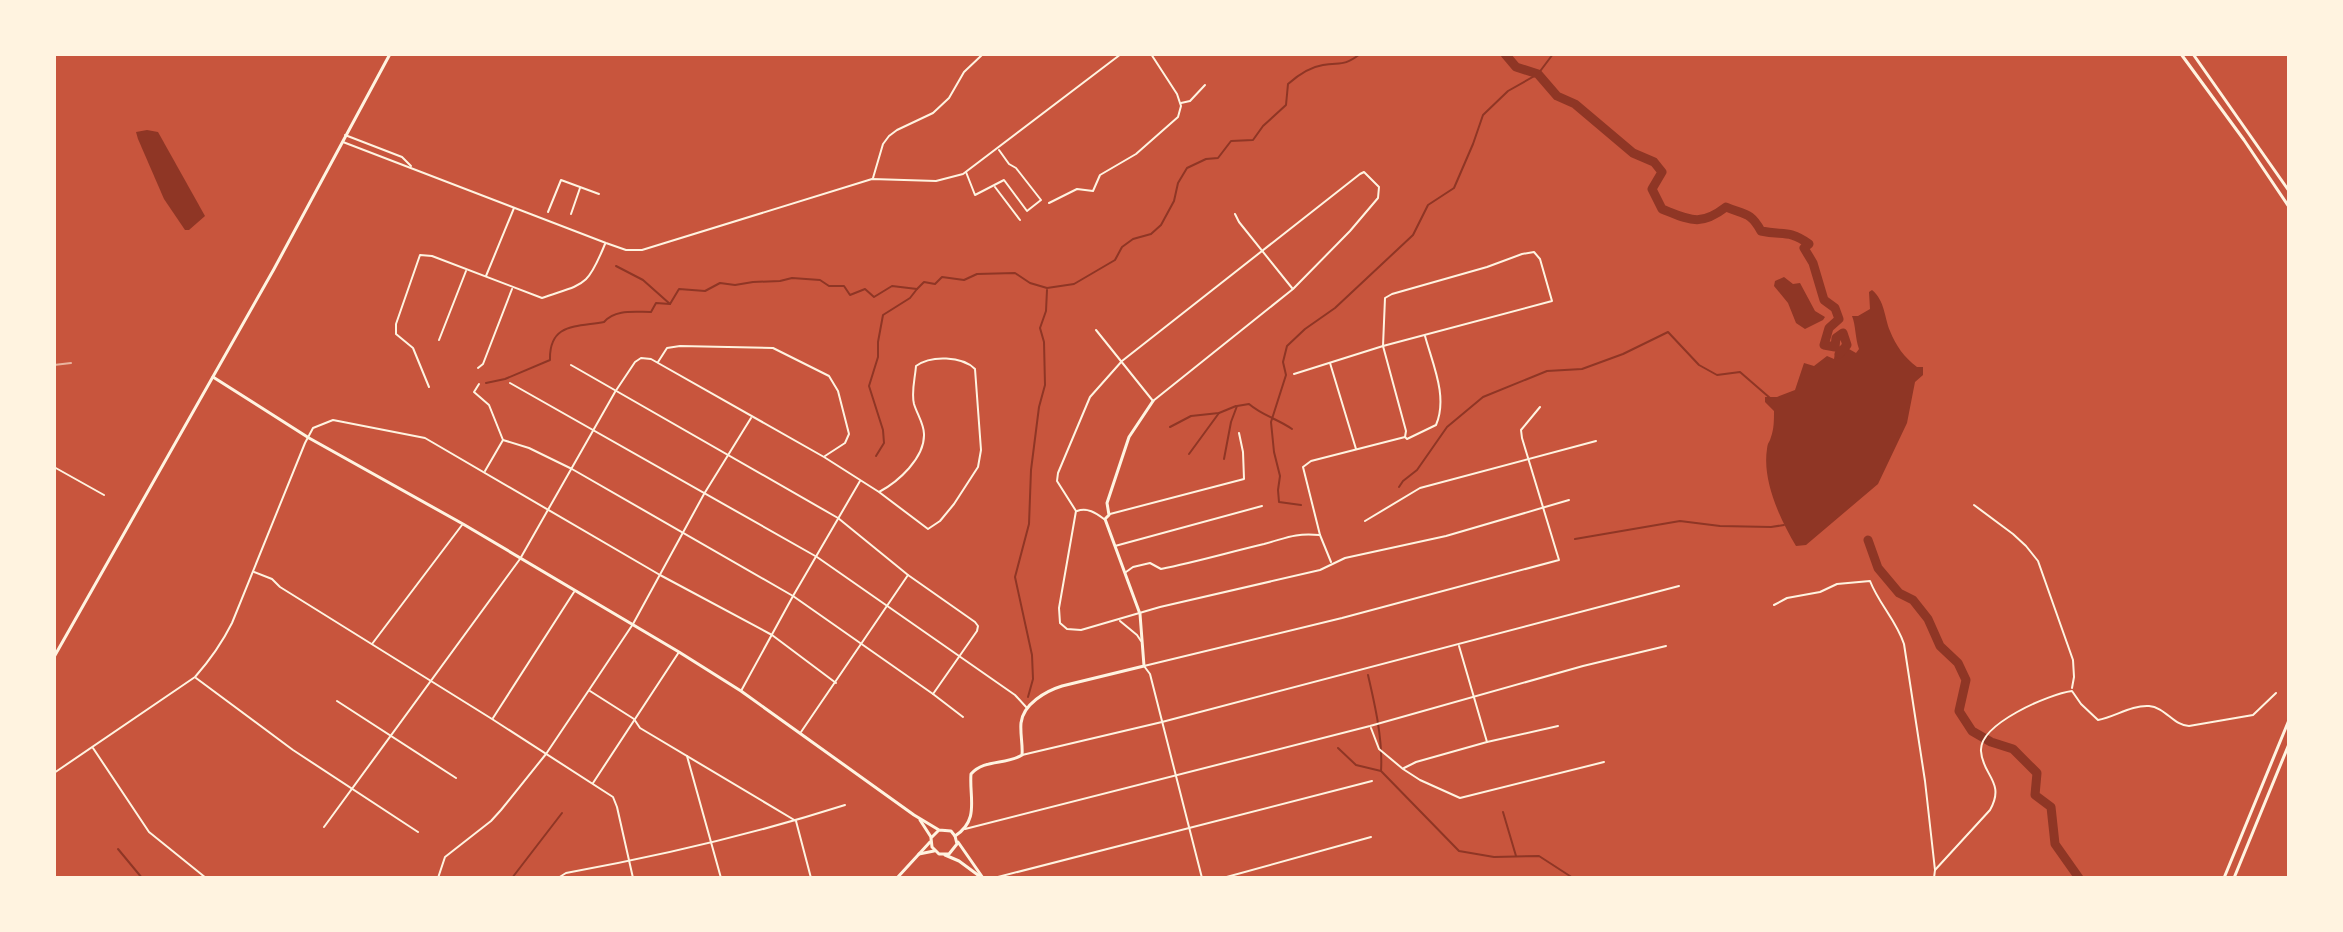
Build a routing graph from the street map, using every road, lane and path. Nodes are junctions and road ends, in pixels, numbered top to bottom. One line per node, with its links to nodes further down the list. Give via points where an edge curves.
1 (390, 54): 9 (main road)
2 (983, 54): 14 (street, via 933,113 889,136)
3 (1121, 54): 11 (street)
4 (1151, 54): 8 (street)
5 (2181, 54): 21 (main road)
6 (2193, 54): 17 (main road)
7 (1205, 85): 8 (street, via 1190,101)
8 (1180, 103): 19 (street, via 1178,117 1136,154 1100,175 1093,191 1077,189)
9 (345, 135): 10 (main road); 12 (street, via 402,157)
10 (342, 141): 12 (street); 42 (main road)
11 (998, 149): 13 (street); 15 (street, via 1041,200 1027,211 1004,180)
12 (412, 167): 20 (street)
13 (966, 172): 14 (street, via 936,181); 15 (street, via 975,195)
14 (872, 179): 26 (street, via 642,250)
15 (995, 186): 25 (street)
16 (581, 187): 18 (street); 22 (street, via 561,180); 23 (street)
17 (2289, 191)
18 (599, 194)
19 (1049, 203)
20 (515, 207): 26 (street); 29 (street)
21 (2289, 207)
22 (548, 212)
23 (571, 214)
24 (1235, 214): 27 (street)
25 (1020, 220)
26 (606, 243): 30 (street, via 582,284 542,298)
27 (1262, 251): 31 (street); 31 (street, via 1364,172 1379,187 1378,198); 36 (street)
28 (466, 270): 29 (street); 34 (street); 45 (street, via 420,255 396,324 396,334 413,348)
29 (486, 277): 30 (street)
30 (512, 288): 40 (street)
31 (1293, 289): 47 (street)
32 (1096, 330): 36 (street)
33 (1425, 335): 35 (street); 35 (street, via 1552,301 1540,259 1534,252 1522,254 1392,294 1385,298); 52 (street, via 1442,399 1440,416 1436,425)
34 (439, 340)
35 (1383, 346): 38 (street); 52 (street)
36 (1122, 361): 47 (street); 72 (street, via 1090,397 1058,473 1057,481)
37 (658, 363): 46 (street, via 641,358 635,362); 49 (street); 58 (street, via 667,348 680,346 773,348 829,376 849,434)
38 (1330, 363): 41 (street); 56 (street)
39 (571, 365): 46 (street)
40 (478, 368)
41 (1294, 374)
42 (213, 377): 53 (main road); 103 (main road)
43 (510, 383): 50 (street)
44 (479, 384): 54 (street, via 474,392 489,405)
45 (429, 387)
46 (615, 392): 50 (street); 57 (street)
47 (1153, 401): 73 (main road, via 1129,437 1107,503)
48 (1540, 407): 59 (street, via 1521,430)
49 (752, 417): 57 (street); 58 (street)
50 (593, 432): 61 (street); 65 (street)
51 (1239, 433): 73 (street, via 1244,479)
52 (1405, 437): 56 (street)
53 (309, 438): 62 (street, via 313,428 333,420 425,438); 77 (main road); 84 (street)
54 (503, 440): 61 (street); 62 (street)
55 (1596, 441): 59 (street)
56 (1356, 450): 79 (street, via 1303,467)
57 (728, 456): 65 (street); 74 (street)
58 (824, 457): 63 (street)
59 (1528, 460): 70 (street); 76 (street, via 1420,488)
60 (54, 467): 66 (street)
61 (572, 469): 71 (street); 78 (street)
62 (484, 472): 71 (street)
63 (861, 480): 64 (street); 74 (street)
64 (879, 492): 64 (street, via 928,529 954,504 978,467 981,450 975,369 967,361 943,359 916,366 914,405 925,431 923,448 903,475)
65 (704, 494): 78 (street); 81 (street)
66 (104, 495)
67 (1569, 500): 70 (street)
68 (1974, 505): 111 (street, via 2038,561 2073,660)
69 (1262, 506): 80 (street)
70 (1542, 508): 83 (street); 105 (street, via 1559,560)
71 (548, 510): 82 (street); 86 (street)
72 (1076, 511): 75 (street, via 1096,512); 94 (street, via 1060,623 1081,630)
73 (1109, 515): 75 (main road)
74 (838, 518): 81 (street); 87 (street)
75 (1105, 519): 80 (main road)
76 (1365, 521)
77 (463, 524): 82 (main road); 98 (street)
78 (683, 534): 86 (street); 90 (street)
79 (1320, 535): 83 (street); 85 (street, via 1292,534 1190,563 1161,569 1150,563)
80 (1114, 547): 85 (main road)
81 (817, 557): 90 (street); 92 (street)
82 (520, 559): 89 (main road); 107 (street)
83 (1332, 564): 93 (street)
84 (253, 571): 98 (street); 106 (street, via 222,643)
85 (1125, 573): 93 (main road)
86 (660, 575): 95 (street); 96 (street)
87 (908, 575): 92 (street); 104 (street, via 978,626)
88 (1679, 586): 100 (street)
89 (574, 592): 95 (main road); 118 (street)
90 (793, 596): 96 (street); 99 (street)
91 (1774, 605): 156 (street, via 1837,584 1870,581 1904,644)
92 (887, 608): 99 (street); 104 (street)
93 (1140, 614): 94 (street); 97 (main road)
94 (1119, 620): 97 (street)
95 (633, 624): 102 (main road); 109 (street)
96 (772, 635): 108 (street); 110 (street)
97 (1142, 642): 105 (main road)
98 (372, 644): 107 (street)
99 (861, 645): 108 (street); 113 (street)
100 (1458, 645): 114 (street); 121 (street)
101 (1666, 646): 114 (street)
102 (679, 652): 110 (main road); 119 (street)
103 (54, 657)
104 (960, 657): 113 (street); 116 (street)
105 (1144, 666): 116 (main road, via 1049,690); 121 (street)
106 (195, 677): 128 (street); 139 (street)
107 (432, 681): 118 (street); 125 (street)
108 (836, 683): 124 (street)
109 (589, 690): 119 (street); 129 (street)
110 (741, 691): 124 (main road)
111 (2072, 691): 112 (street, via 2098,720 2150,706 2182,726 2253,715); 156 (street, via 2038,702 1986,735 1981,754 1993,778 1995,800)
112 (2276, 693)
113 (933, 694): 117 (street)
114 (1473, 699): 122 (street); 126 (street)
115 (337, 701): 125 (street)
116 (1028, 709): 131 (main road, via 1021,720)
117 (963, 717)
118 (492, 719): 129 (street)
119 (634, 719): 130 (street, via 640,728); 138 (street)
120 (2289, 720): 169 (main road)
121 (1162, 722): 131 (street); 135 (street)
122 (1370, 726): 133 (street, via 1379,749); 135 (street)
123 (1558, 726): 126 (street)
124 (801, 733): 141 (main road)
125 (391, 736): 136 (street); 139 (street)
126 (1487, 742): 133 (street)
127 (2289, 744): 170 (main road)
128 (92, 747): 134 (street); 157 (street, via 149,832)
129 (546, 754): 138 (street); 158 (street, via 491,821 445,857)
130 (687, 755): 142 (street); 151 (street)
131 (1022, 755): 144 (main road, via 971,774 972,808)
132 (1604, 762): 133 (street, via 1460,798)
133 (1403, 769)
134 (54, 773)
135 (1176, 776): 144 (street); 145 (street)
136 (456, 778)
137 (1372, 781): 145 (street)
138 (592, 784): 155 (street, via 613,797)
139 (350, 789): 143 (street); 147 (street)
140 (845, 805): 142 (street)
141 (914, 815): 146 (main road); 150 (main road)
142 (796, 821): 151 (street); 162 (street)
143 (324, 827)
144 (965, 829): 149 (main road)
145 (1190, 829): 165 (street); 166 (street)
146 (939, 830): 149 (main road, via 951,831); 150 (main road)
147 (418, 832)
148 (1371, 837): 167 (street)
149 (956, 838): 154 (main road, via 955,848); 164 (main road)
150 (931, 840): 152 (main road); 153 (main road)
151 (710, 842): 155 (street); 161 (street)
152 (934, 851): 153 (main road); 154 (main road)
153 (919, 854): 163 (main road)
154 (945, 855): 164 (main road)
155 (629, 862): 159 (street); 160 (street)
156 (1935, 870): 168 (street)
157 (206, 878)
158 (438, 878)
159 (558, 878)
160 (633, 878)
161 (721, 878)
162 (811, 878)
163 (897, 878)
164 (982, 878)
165 (994, 878)
166 (1202, 878)
167 (1223, 878)
168 (1934, 878)
169 (2224, 878)
170 (2234, 878)

